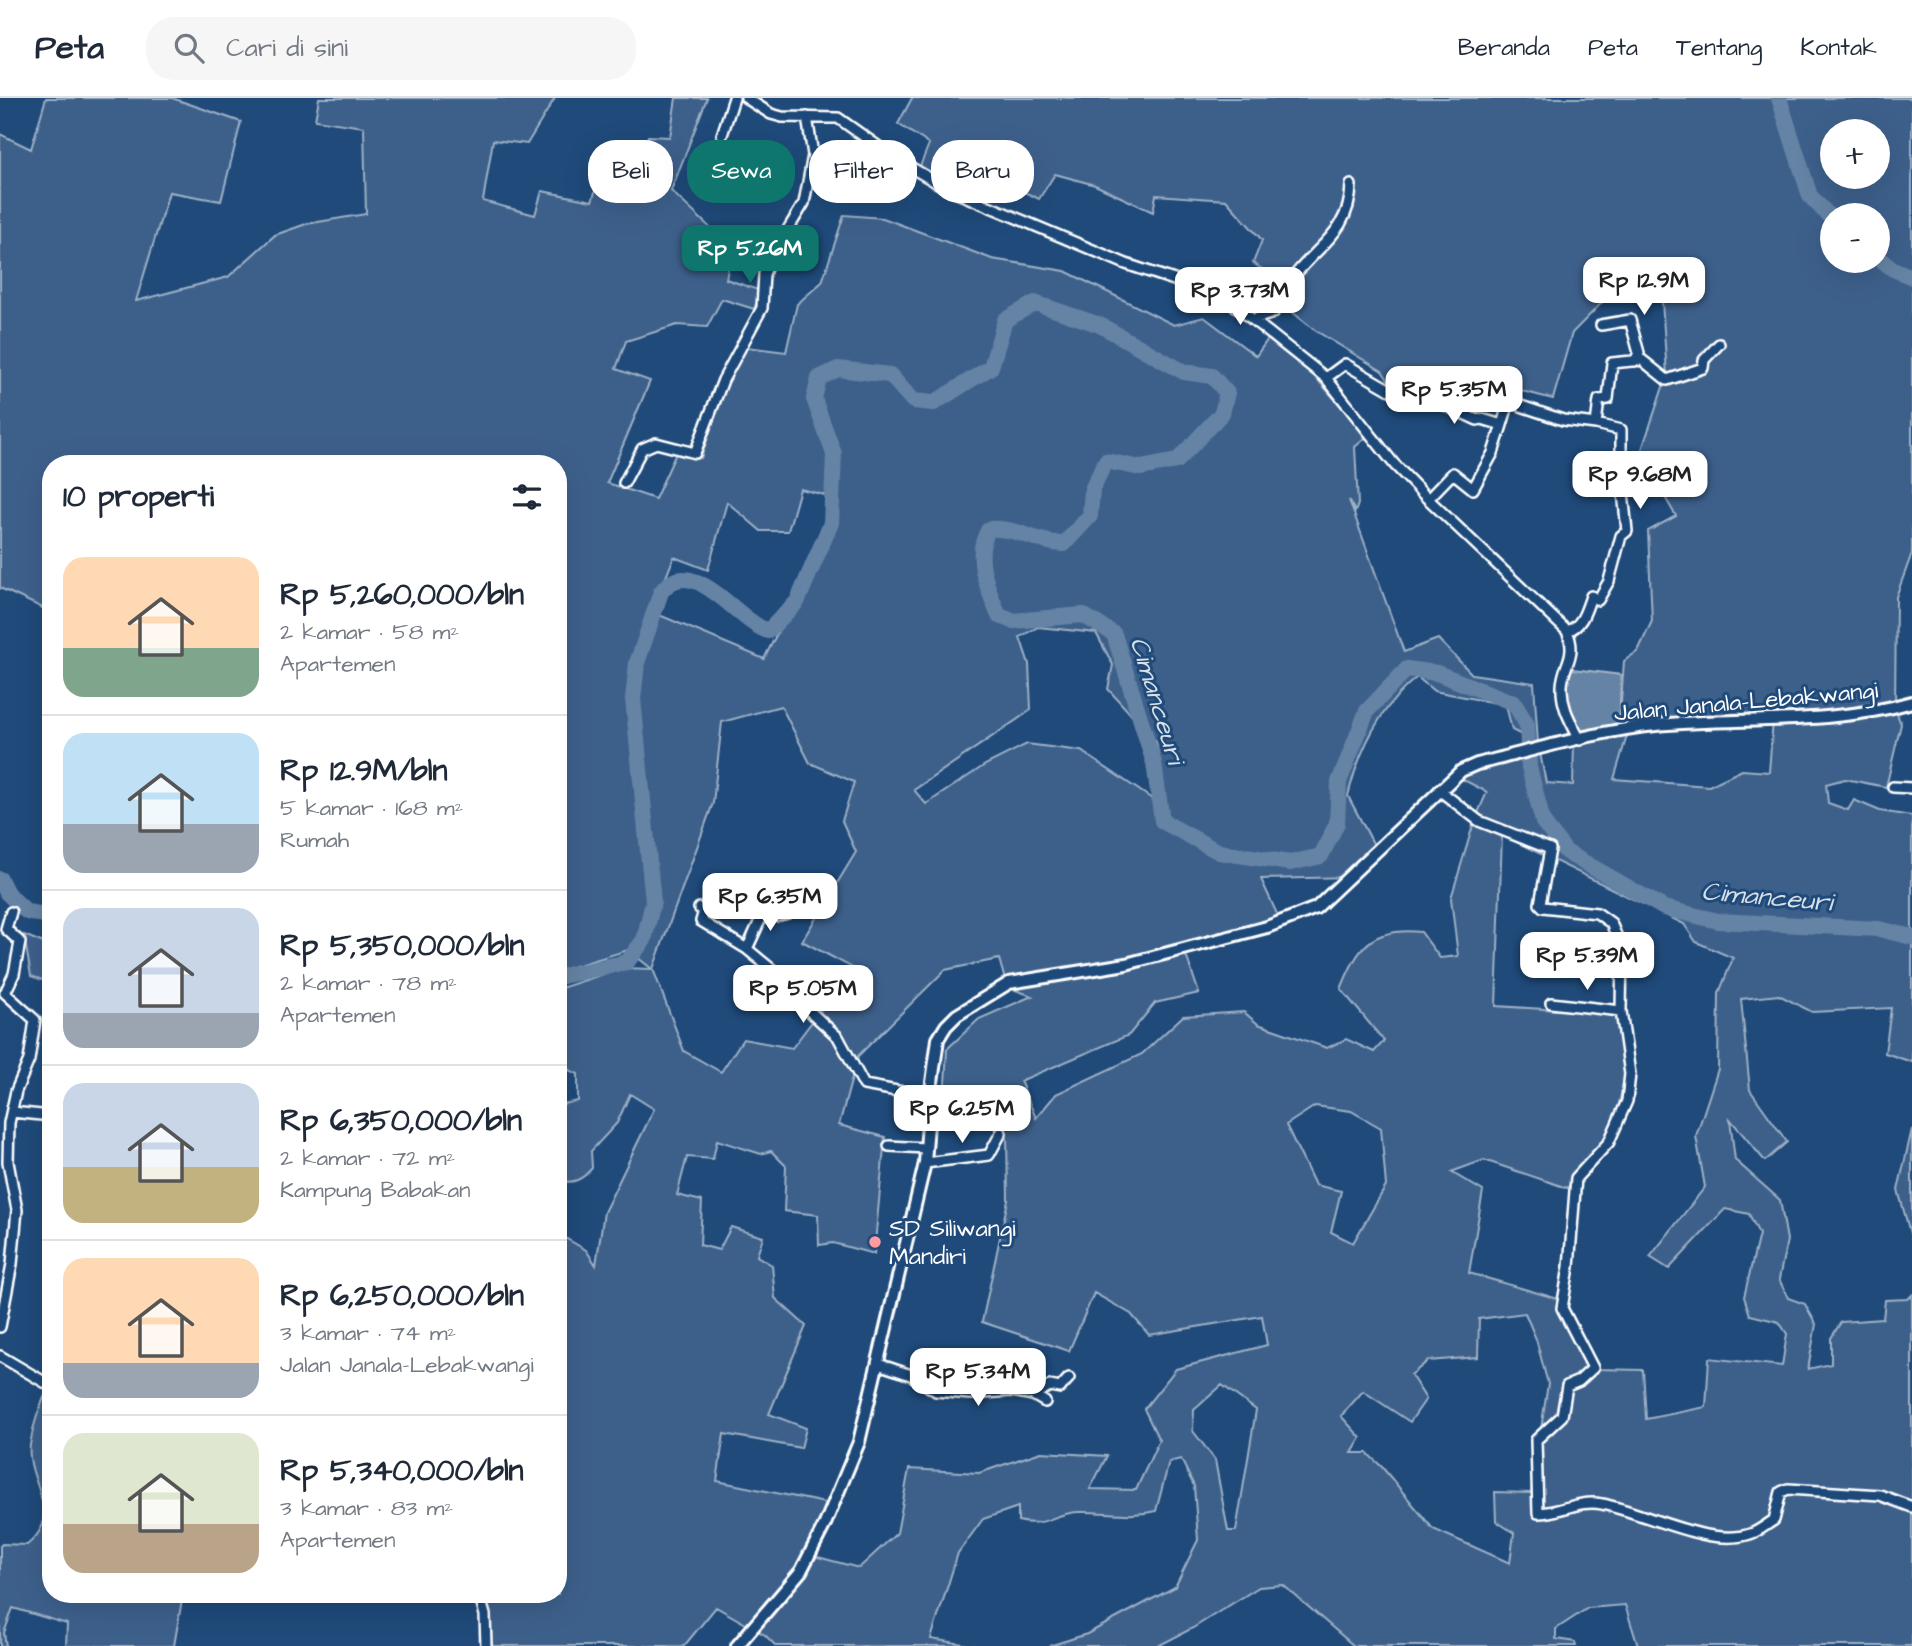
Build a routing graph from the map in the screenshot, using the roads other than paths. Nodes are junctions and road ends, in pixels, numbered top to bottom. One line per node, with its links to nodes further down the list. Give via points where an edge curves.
1 (734, 98): 4 (street)
2 (746, 98): 3 (street, via 771,114)
3 (807, 117): 6 (street, via 838,118 948,190 1126,264 1210,292); 13 (street, via 813,155 804,202 770,259 764,274 762,308 723,380 695,453 656,443 642,449)
4 (722, 135)
5 (1351, 185): 6 (street, via 1340,229 1297,274 1273,313)
6 (1255, 319): 10 (street)
7 (1601, 325): 9 (street, via 1630,320 1639,353)
8 (1719, 344): 9 (street, via 1704,360 1703,368 1667,380 1642,360)
9 (1635, 361): 11 (street, via 1612,363 1608,399 1599,400)
10 (1326, 378): 12 (street, via 1345,364 1390,390); 14 (street)
11 (1595, 424): 12 (street, via 1563,420 1509,402); 15 (street, via 1621,430 1616,478 1623,492 1627,531 1598,600 1591,596 1582,618)
12 (1502, 425): 14 (street, via 1473,489 1453,473)
13 (624, 483)
14 (1427, 499): 15 (street)
15 (1567, 631): 17 (street, via 1572,655 1562,684 1564,710)
16 (1912, 702): 17 (main road, Jalan Janala–Lebakwangi, via 1819,716 1653,725)
17 (1580, 740): 20 (main road, Jalan Janala–Lebakwangi, via 1461,771)
18 (1893, 787): 19 (street)
19 (1912, 788)
20 (1439, 790): 28 (street, via 1479,821 1550,849 1539,899 1543,907 1597,913 1611,923 1622,949); 29 (main road, via 1324,901 1296,917 1126,964 1009,983 946,1026 938,1039)
21 (699, 908): 24 (street, via 704,911 701,921)
22 (11, 912): 30 (street, via 6,929 20,942 5,993 35,1020 29,1060)
23 (788, 912): 24 (street, via 763,914)
24 (747, 949): 25 (street)
25 (775, 972): 26 (street); 29 (street, via 792,995 838,1037 864,1085)
26 (764, 999)
27 (1551, 1003): 28 (street)
28 (1621, 1011): 43 (street, via 1630,1074 1627,1101 1609,1142 1576,1178 1562,1308 1593,1368 1567,1387 1562,1416 1536,1440 1538,1513 1599,1503 1718,1538 1750,1535 1773,1520 1781,1492 1788,1489 1880,1495)
29 (930, 1097): 34 (main road)
30 (12, 1112): 31 (street); 36 (street, via 8,1162 17,1210)
31 (42, 1115)
32 (1001, 1133): 35 (street, via 989,1156)
33 (889, 1146): 34 (street)
34 (926, 1149): 35 (main road)
35 (925, 1163): 38 (main road)
36 (0, 1327)
37 (0, 1356): 40 (street)
38 (878, 1364): 41 (street, via 936,1391); 46 (main road, via 859,1441 825,1524 801,1570)
39 (1069, 1378): 41 (street, via 1060,1388 1050,1386)
40 (42, 1381)
41 (1032, 1395): 42 (street)
42 (1045, 1402)
43 (1912, 1507)
44 (482, 1603): 45 (street)
45 (486, 1646)
46 (737, 1646)

